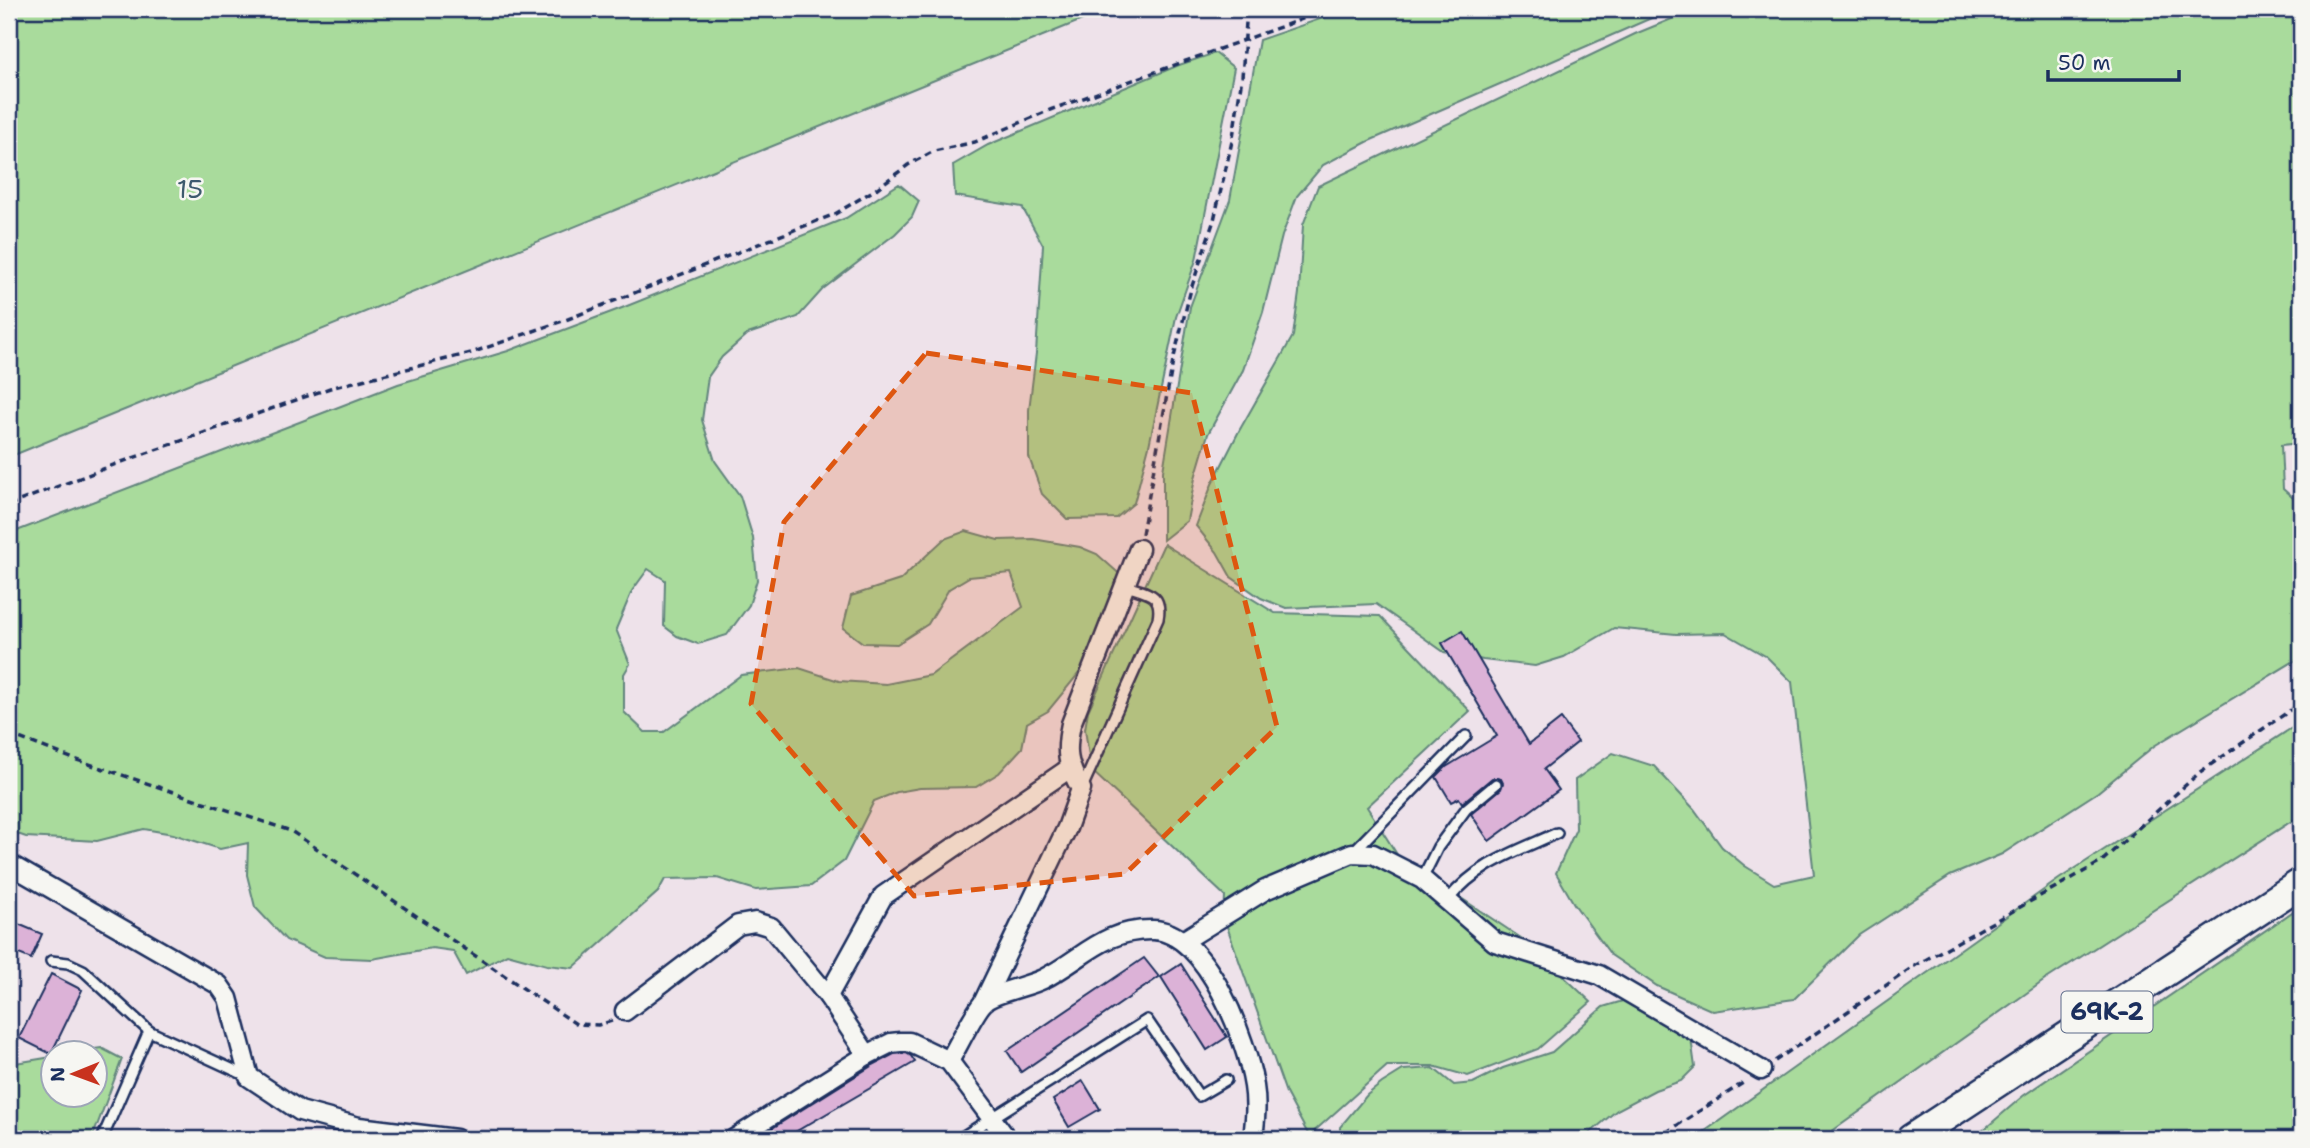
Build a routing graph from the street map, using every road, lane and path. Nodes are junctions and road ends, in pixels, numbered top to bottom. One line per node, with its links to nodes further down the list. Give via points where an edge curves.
1 (1247, 9): 3 (path)
2 (1330, 9): 3 (path)
3 (1244, 39): 4 (path, via 975,142 934,151 835,214 568,319 471,353 330,388); 5 (path, via 1233,137 1173,361)
4 (9, 505)
5 (1139, 550): 6 (street)
6 (1126, 586): 10 (street, via 1071,724); 12 (lane, via 1153,596 1160,607 1158,619)
7 (2301, 703): 27 (path, via 2200,772 2101,862 1916,965)
8 (9, 734): 23 (path, via 291,831 576,1024 598,1025)
9 (1466, 736): 14 (lane)
10 (1070, 768): 12 (street); 21 (street, via 883,895)
11 (1496, 784): 16 (lane, via 1465,809)
12 (1081, 789): 22 (street)
13 (1557, 833): 18 (lane, via 1481,868)
14 (1352, 853): 16 (street, via 1373,854); 19 (street, via 1265,890)
15 (9, 864): 28 (street, via 219,985 228,998)
16 (1422, 879): 18 (street)
17 (2301, 883): 39 (main road, 69К-2)
18 (1448, 900): 27 (street, via 1494,942 1599,975)
19 (1183, 941): 22 (street, via 1156,930 1129,932 1098,942 1044,979); 37 (street, via 1209,970 1249,1062 1256,1116)
20 (51, 961): 24 (lane, via 83,970)
21 (828, 996): 23 (street, via 771,927 755,922 738,925); 25 (street)
22 (984, 1001): 26 (street)
23 (625, 1012)
24 (149, 1031): 28 (lane); 31 (lane)
25 (867, 1055): 26 (street, via 891,1043 909,1042); 34 (street)
26 (949, 1061): 30 (street)
27 (1762, 1070): 38 (path)
28 (249, 1077): 32 (street, via 300,1111 359,1127)
29 (1226, 1080): 30 (lane, via 1199,1096 1147,1020)
30 (991, 1118): 35 (lane); 36 (street)
31 (102, 1139)
32 (449, 1139): 33 (street)
33 (456, 1139)
34 (734, 1139)
35 (959, 1139)
36 (1007, 1139)
37 (1253, 1139)
38 (1656, 1139)
39 (1911, 1139)

